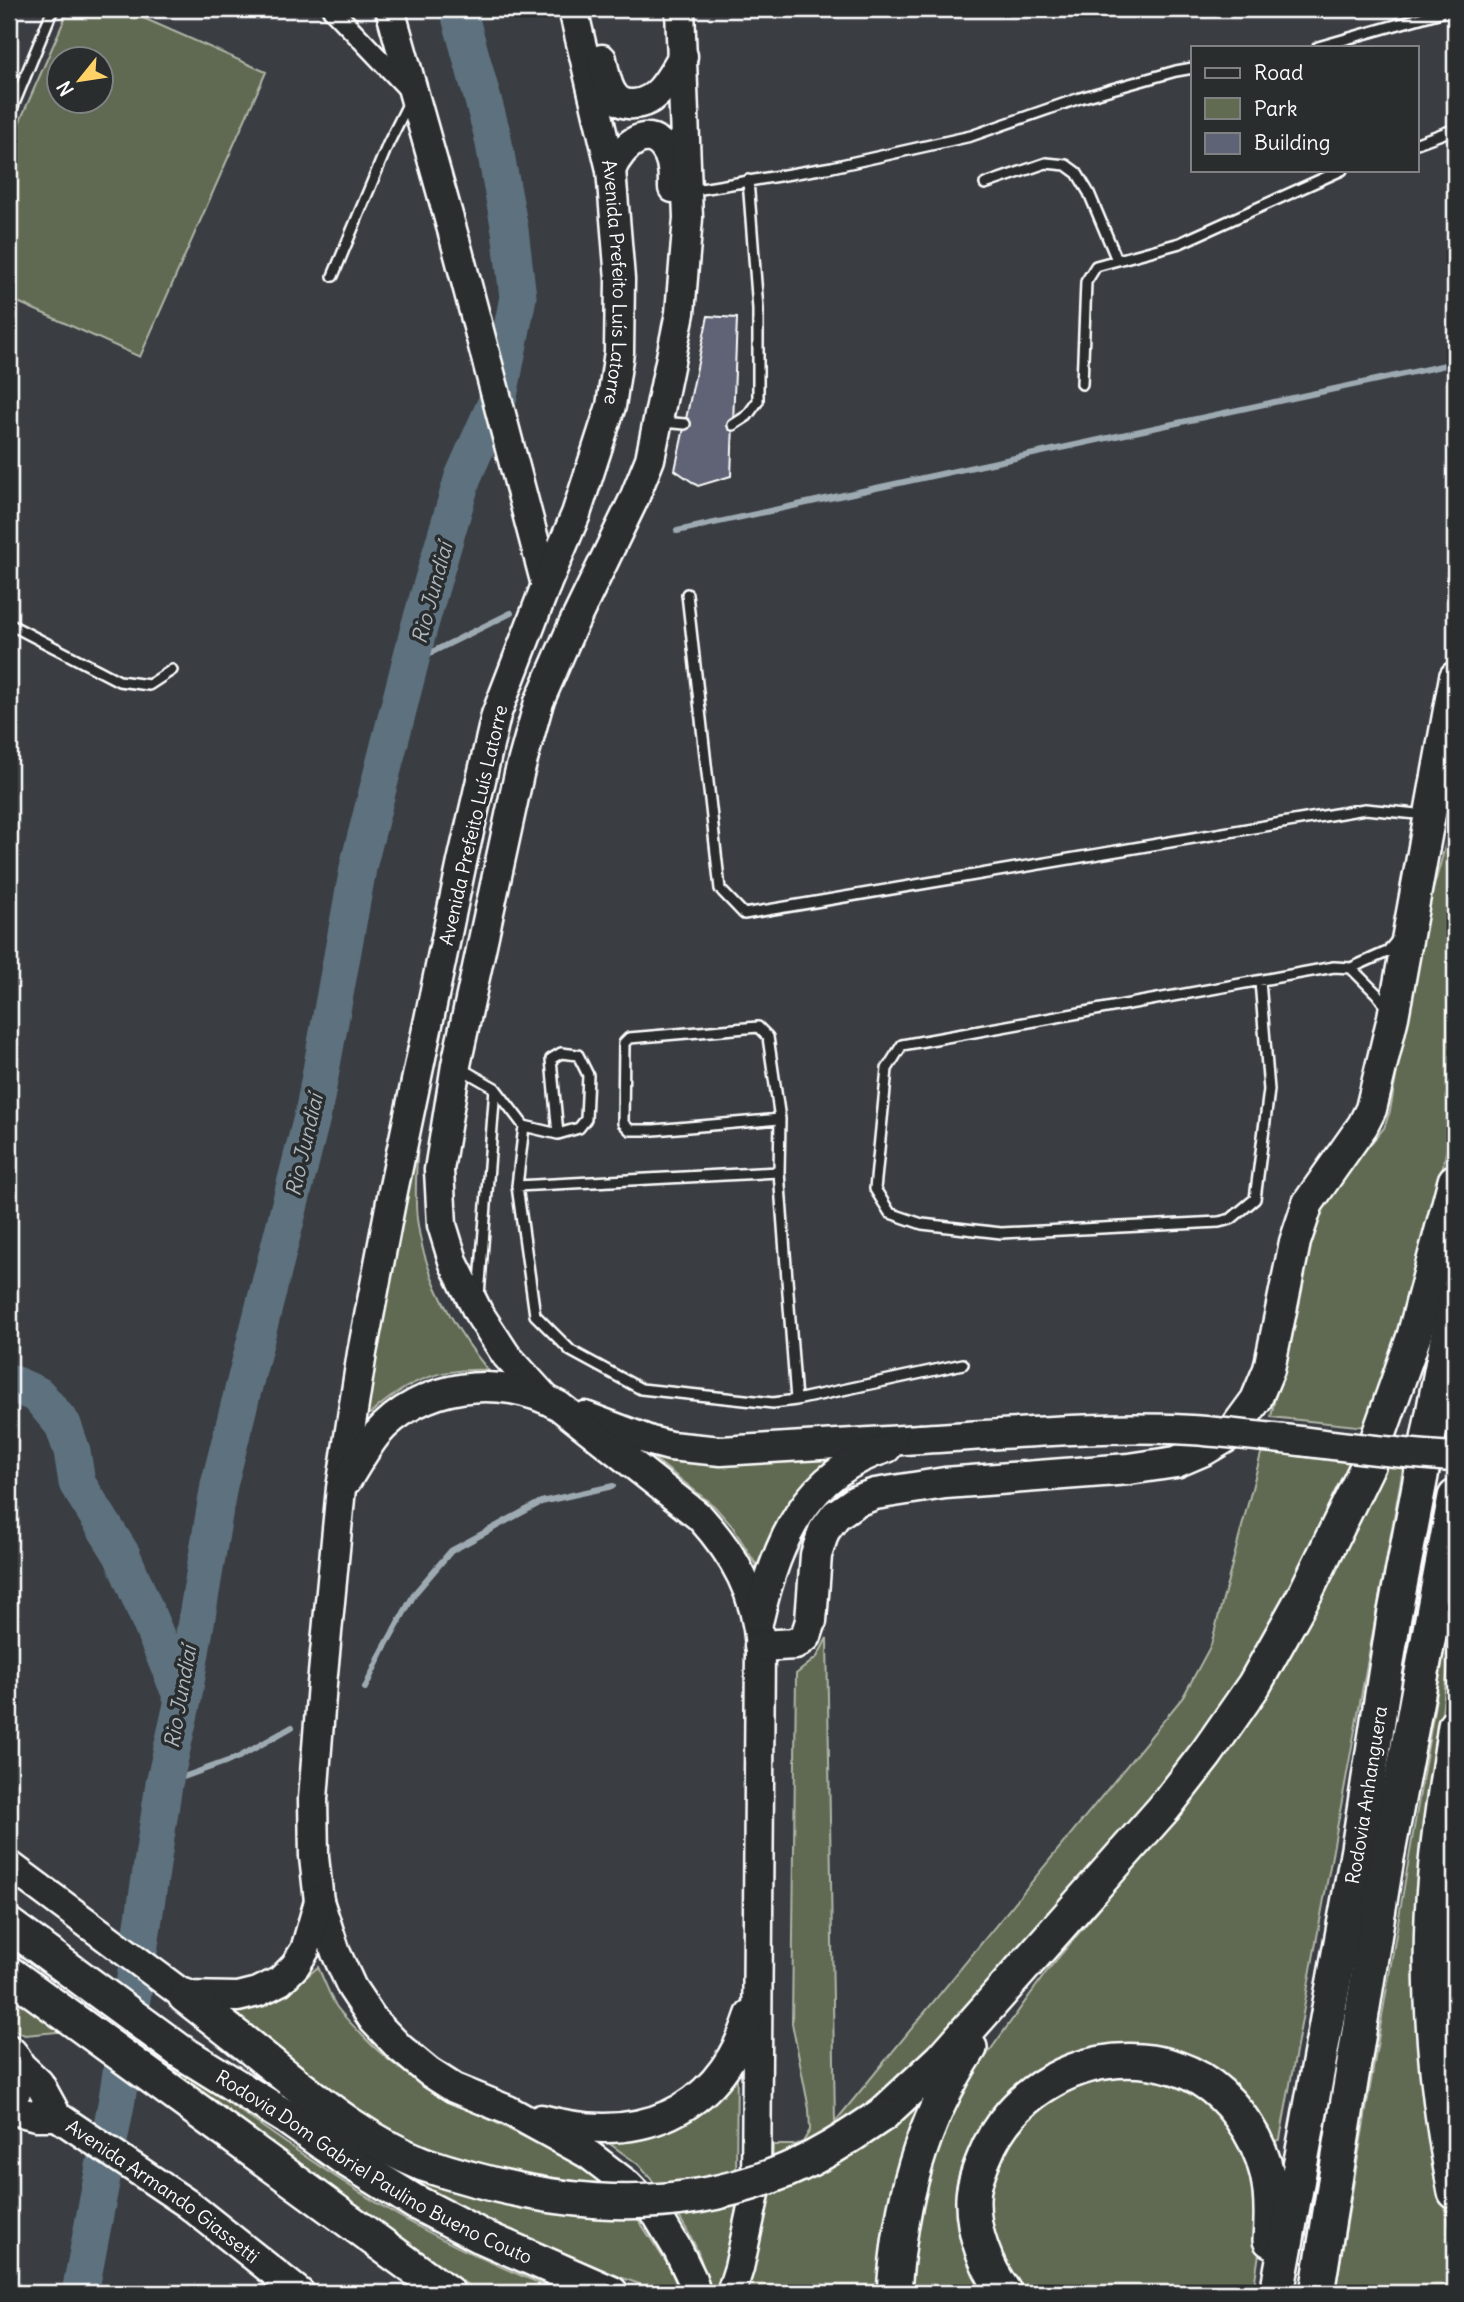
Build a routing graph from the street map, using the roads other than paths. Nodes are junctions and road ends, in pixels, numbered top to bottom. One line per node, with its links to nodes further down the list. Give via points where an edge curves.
1 (53, 9): 12 (lane)
2 (332, 9): 11 (street)
3 (390, 9): 11 (main road)
4 (573, 9): 15 (main road, Avenida Prefeito Luís Latorre)
5 (589, 9): 9 (main road, via 610,90 619,101 629,105 650,100)
6 (680, 9): 9 (main road, Avenida Prefeito Luís Latorre)
7 (1452, 9): 8 (lane)
8 (1322, 46)
9 (683, 56): 19 (main road, Avenida Prefeito Luís Latorre)
10 (1191, 68): 17 (lane, via 1080,98 971,136 832,167)
11 (413, 94): 21 (lane); 25 (main road)
12 (9, 116)
13 (1455, 129): 14 (lane)
14 (1418, 143)
15 (611, 170): 22 (main road, via 623,148 643,138 654,139 669,156 674,219); 25 (main road, Avenida Prefeito Luís Latorre, via 620,279 619,352 611,406 576,514)
16 (1338, 172): 20 (lane, via 1180,243)
17 (748, 180): 19 (lane); 24 (lane, via 758,309 758,401)
18 (985, 184): 20 (lane, via 1046,163 1066,165 1089,192)
19 (687, 191): 22 (main road, Avenida Prefeito Luís Latorre, via 680,313)
20 (1117, 260): 23 (lane, via 1096,266 1086,282)
21 (333, 276)
22 (668, 365): 35 (main road, Avenida Prefeito Luís Latorre, via 671,423 650,459 539,702)
23 (1082, 384)
24 (733, 425)
25 (546, 585): 50 (main road, Avenida Prefeito Luís Latorre, via 496,715 462,862 362,1353)
26 (687, 594): 30 (lane, via 720,889 744,914 1366,809)
27 (9, 624): 28 (lane, via 119,681 149,685)
28 (172, 670)
29 (1455, 677): 30 (highway)
30 (1429, 816): 31 (highway)
31 (1410, 924): 32 (lane, via 1387,953); 34 (highway)
32 (1351, 968): 33 (lane); 34 (lane)
33 (1260, 981): 33 (lane, via 902,1045 887,1069 876,1189 890,1213 922,1224 1001,1233 1231,1219 1255,1199 1269,1090)
34 (1393, 1017): 52 (highway, via 1371,1109 1308,1203 1295,1242 1269,1369 1256,1401 1231,1434 1176,1462 945,1483 856,1501 824,1531 816,1555 806,1636 794,1644)
35 (456, 1065): 36 (lane); 44 (main road, Avenida Prefeito Luís Latorre, via 439,1170 442,1225 454,1264)
36 (495, 1088): 38 (lane); 44 (lane)
37 (780, 1119): 37 (lane, via 630,1130 623,1123 624,1042 758,1027 768,1037); 40 (lane)
38 (524, 1126): 39 (lane); 42 (lane)
39 (558, 1134): 39 (lane, via 579,1128 586,1119 588,1075 578,1055 561,1053 551,1059)
40 (779, 1172): 42 (lane); 46 (lane)
41 (1455, 1181): 58 (highway, via 1414,1336 1369,1463 1279,1643 1206,1754 1164,1808)
42 (517, 1186): 46 (lane, via 535,1315 571,1351 641,1389 773,1403)
43 (1455, 1298): 75 (highway, Rodovia Anhanguera, via 1394,1617 1358,1849)
44 (478, 1312): 47 (main road, Avenida Prefeito Luís Latorre, via 506,1354)
45 (963, 1364): 46 (lane)
46 (796, 1400)
47 (552, 1402): 48 (main road, via 651,1441 694,1449); 50 (main road, via 480,1387 429,1397 377,1434); 52 (main road, Avenida Prefeito Luís Latorre, via 700,1517 720,1539 748,1587)
48 (920, 1439): 49 (main road, bridge, via 1188,1430); 52 (main road, via 853,1461 833,1475 794,1519 767,1586)
49 (1455, 1457)
50 (341, 1488): 55 (main road, Avenida Prefeito Luís Latorre, via 313,1798)
51 (1455, 1497): 76 (highway, Rodovia Anhanguera, via 1387,1858)
52 (759, 1635): 60 (main road)
53 (1455, 1726): 66 (highway, via 1435,1874 1431,1963 1434,2046)
54 (9, 1865): 59 (main road)
55 (319, 1901): 59 (main road, via 305,1950 280,1981 238,1997); 64 (main road, via 336,1954 374,2021 429,2072 454,2088)
56 (9, 1924): 69 (highway, Rodovia Dom Gabriel Paulino Bueno Couto, via 180,2051 415,2202)
57 (9, 1973): 68 (highway)
58 (1020, 1973): 59 (highway, bridge, via 942,2059 883,2114 835,2145 772,2176 726,2190 627,2203 574,2200 468,2179 393,2153 321,2105); 72 (highway, via 954,2074 916,2161 897,2245)
59 (185, 1996)
60 (756, 1997): 64 (main road, via 741,2042 720,2074 701,2096 677,2111 619,2129 568,2126); 71 (main road, via 756,2189)
61 (15, 2057): 62 (main road, via 20,2086); 65 (main road, Avenida Armando Giassetti, via 39,2083)
62 (9, 2100)
63 (9, 2109): 65 (main road, Avenida Armando Giassetti)
64 (508, 2110): 70 (main road, via 588,2154 627,2184 657,2215)
65 (61, 2119): 67 (main road, Avenida Armando Giassetti, via 188,2204)
66 (1455, 2192)
67 (300, 2293)
68 (448, 2293)
69 (611, 2293)
70 (696, 2293)
71 (731, 2293)
72 (894, 2293)
73 (1005, 2293): 74 (highway, via 986,2259 973,2198 990,2141 1033,2091 1093,2063 1126,2060 1170,2065 1205,2080 1229,2100 1251,2131 1267,2170 1272,2207)
74 (1261, 2293)
75 (1277, 2293)
76 (1317, 2293)

